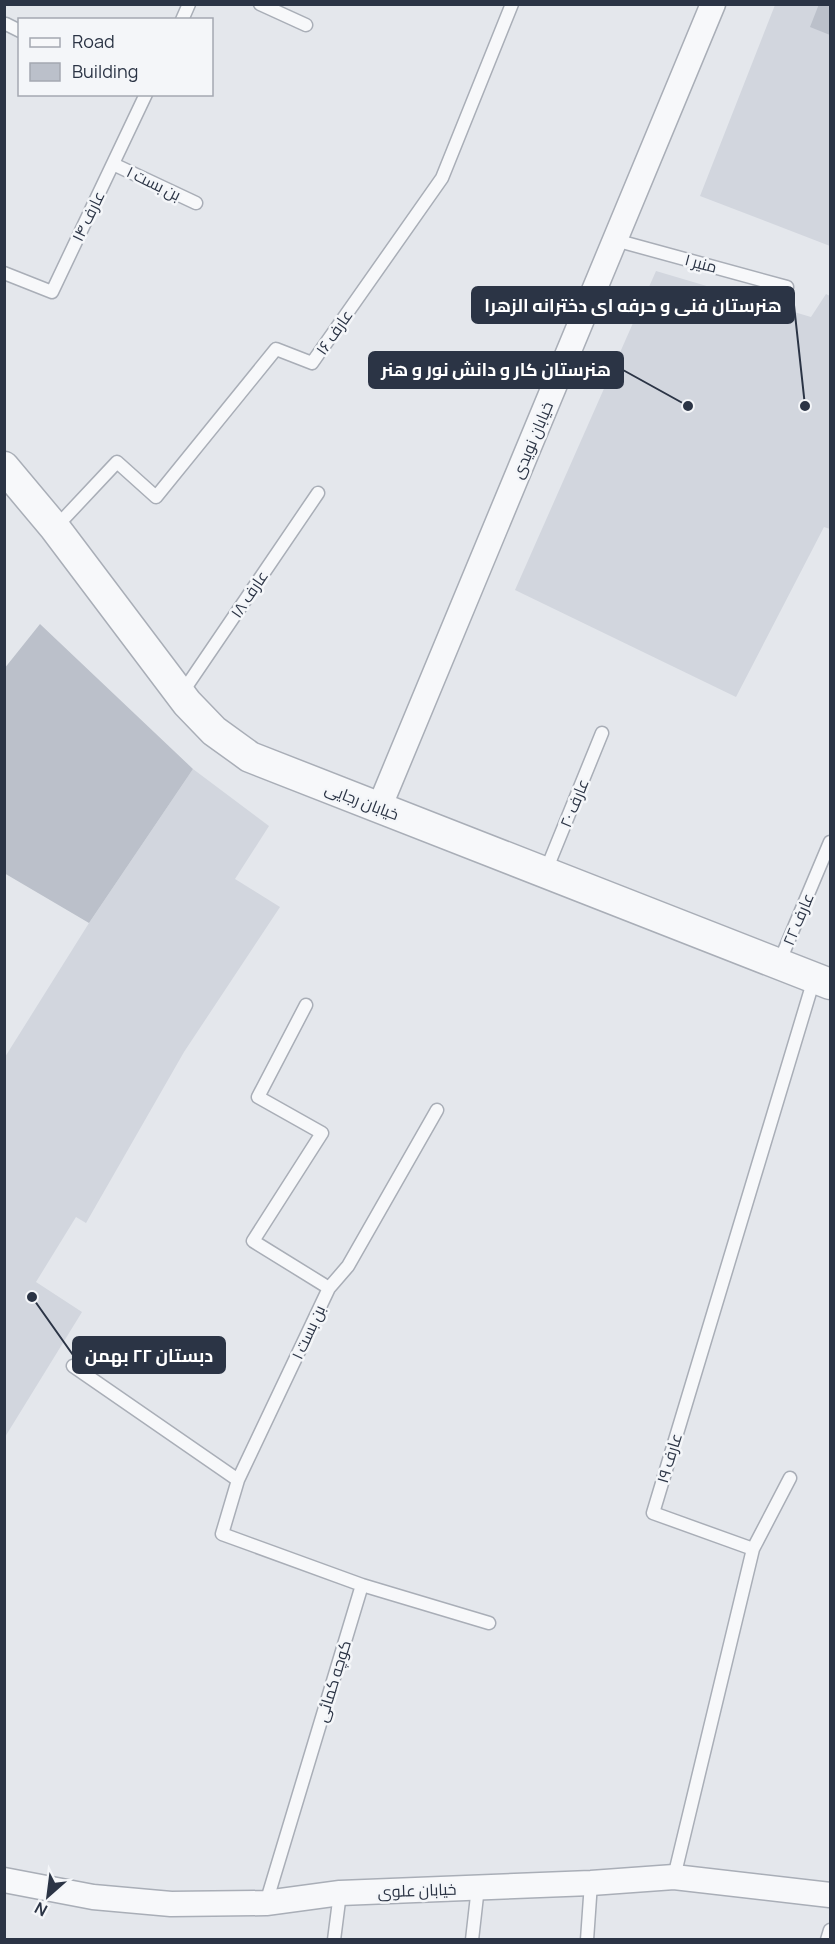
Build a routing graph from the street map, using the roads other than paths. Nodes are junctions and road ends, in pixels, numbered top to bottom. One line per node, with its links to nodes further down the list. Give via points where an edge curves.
1 (189, 4): 5 (lane)
2 (260, 4): 7 (lane)
3 (512, 4): 17 (lane, عارف ۱۶, via 442,178 312,363 276,349 156,497 117,462)
4 (713, 4): 12 (street, خیابان نویدی)
5 (183, 18)
6 (6, 24): 8 (lane)
7 (306, 25)
8 (18, 30)
9 (145, 96): 10 (lane, عارف ۱۴)
10 (113, 164): 11 (lane, بن بست ۱); 13 (lane, عارف ۱۴, via 52,292)
11 (196, 203)
12 (615, 240): 14 (lane, منیر ۱); 20 (street, خیابان نویدی)
13 (4, 273)
14 (787, 287)
15 (4, 467): 17 (street, خیابان رجایی)
16 (318, 493): 18 (lane, عارف ۱۸)
17 (55, 528): 18 (street, خیابان رجایی)
18 (181, 695): 20 (street, خیابان رجایی, via 214,731 250,757)
19 (602, 733): 22 (lane, عارف ۲۰)
20 (379, 808): 22 (street, خیابان رجایی)
21 (831, 842): 23 (lane, عارف ۲۲)
22 (545, 873): 23 (street, خیابان رجایی)
23 (779, 963): 24 (street, خیابان رجایی)
24 (822, 981): 31 (lane, عارف ۱۹, via 652,1513)
25 (306, 1005): 27 (lane, بن بست ۱, via 258,1097 322,1133 253,1241)
26 (437, 1110): 27 (lane, via 348,1266)
27 (329, 1288): 30 (lane, بن بست ۱)
28 (74, 1366): 30 (lane)
29 (790, 1478): 31 (lane)
30 (238, 1480): 32 (lane, بن بست ۱, via 222,1534)
31 (753, 1549): 34 (lane)
32 (362, 1585): 33 (lane); 40 (lane, کوچه کمائی)
33 (489, 1623)
34 (674, 1877): 36 (street, خیابان علوی); 39 (street, خیابان علوی)
35 (4, 1880): 40 (street, خیابان علوی, via 93,1897 171,1904)
36 (591, 1883): 37 (street, خیابان علوی); 44 (lane)
37 (478, 1887): 38 (street, خیابان علوی); 43 (lane)
38 (339, 1893): 40 (street, خیابان علوی); 42 (lane)
39 (831, 1894)
40 (266, 1903)
41 (831, 1930): 45 (lane)
42 (334, 1940)
43 (472, 1940)
44 (587, 1940)
45 (827, 1940)

